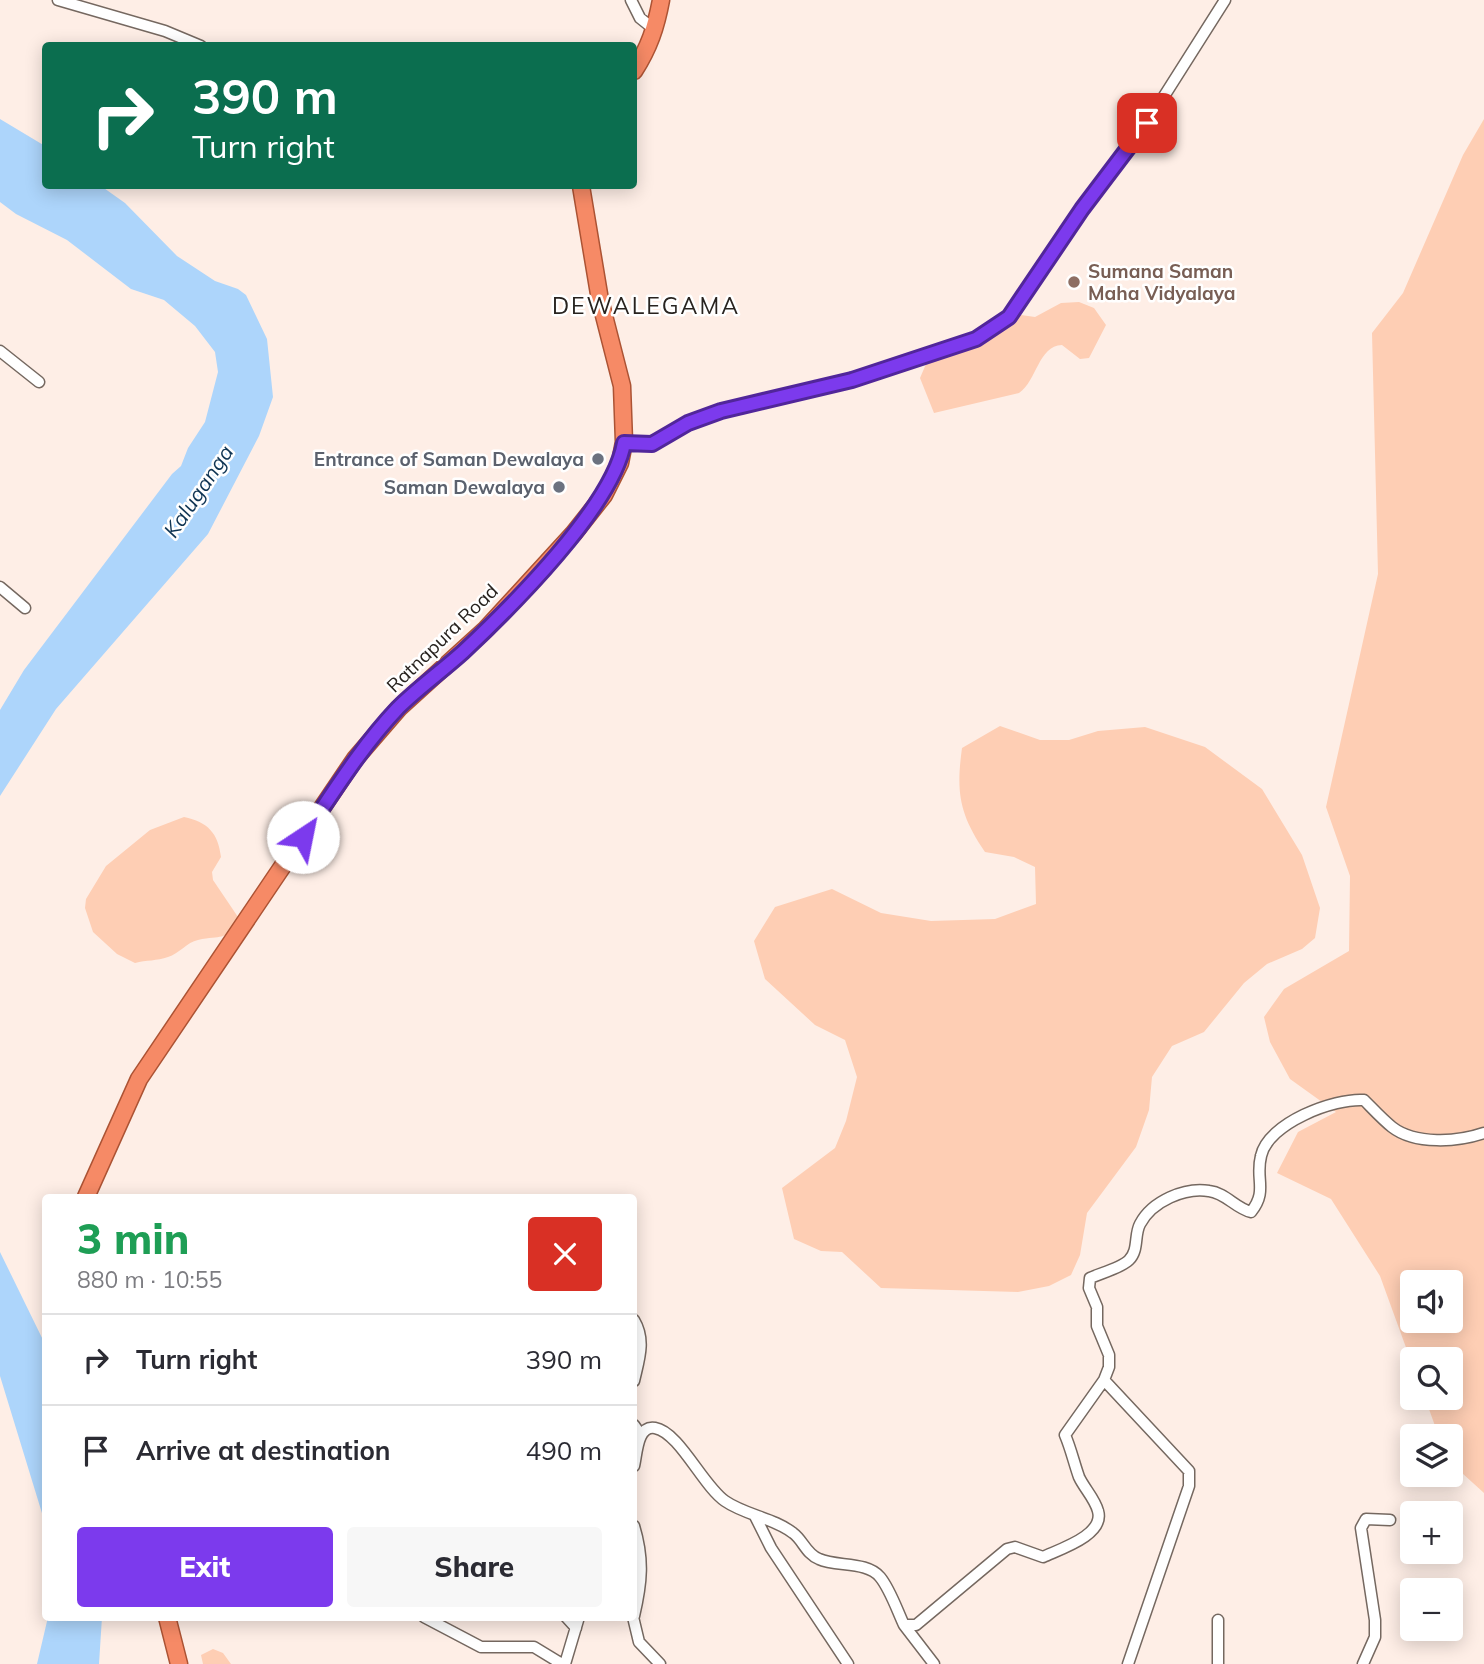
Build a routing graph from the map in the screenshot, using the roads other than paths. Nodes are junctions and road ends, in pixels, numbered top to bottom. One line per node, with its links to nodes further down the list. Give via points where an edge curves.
1 (58, 0): 6 (street)
2 (631, 0): 5 (street, via 640,18)
3 (661, 0): 5 (highway)
4 (1225, 0): 11 (street, via 1135,142 1082,209 1009,317 976,339 865,376 721,411 652,444)
5 (655, 30): 7 (highway)
6 (191, 42)
7 (637, 67)
8 (582, 189): 11 (highway, Ratnapura Road, via 600,300 622,386)
9 (0, 351): 10 (street)
10 (39, 382)
11 (624, 443): 15 (highway, Ratnapura Road, via 604,495 574,533 486,629 399,708 355,759 139,1079)
12 (0, 587): 13 (street)
13 (25, 608)
14 (1484, 1133): 18 (street, via 1451,1141 1420,1137 1394,1129 1364,1100 1346,1098 1299,1115 1278,1132 1261,1154 1261,1200 1251,1212 1238,1209 1212,1191 1188,1190 1158,1205 1139,1225 1129,1261 1090,1278 1097,1326 1109,1355)
15 (87, 1194)
16 (637, 1325): 17 (street, via 642,1349)
17 (637, 1369)
18 (1104, 1380): 31 (street, via 1065,1435 1098,1511 1092,1531 1043,1557 1007,1549 923,1621); 37 (street, via 1189,1472 1189,1486)
19 (637, 1429): 20 (street)
20 (641, 1435): 21 (street); 22 (street, via 653,1428 666,1432 714,1492)
21 (637, 1453)
22 (755, 1515): 31 (street, via 794,1533 818,1559 880,1576); 35 (street, via 771,1548)
23 (1390, 1520): 39 (street, via 1366,1519 1362,1528 1375,1620 1375,1637)
24 (637, 1535): 25 (street, via 643,1578)
25 (637, 1603)
26 (1219, 1620): 38 (street)
27 (168, 1621): 32 (highway)
28 (432, 1621): 33 (street, via 481,1647 534,1647)
29 (635, 1621): 34 (street, via 639,1642)
30 (577, 1622): 33 (street)
31 (904, 1625): 36 (street)
32 (179, 1664)
33 (564, 1664)
34 (660, 1664)
35 (848, 1664)
36 (934, 1664)
37 (1128, 1664)
38 (1218, 1664)
39 (1363, 1664)

